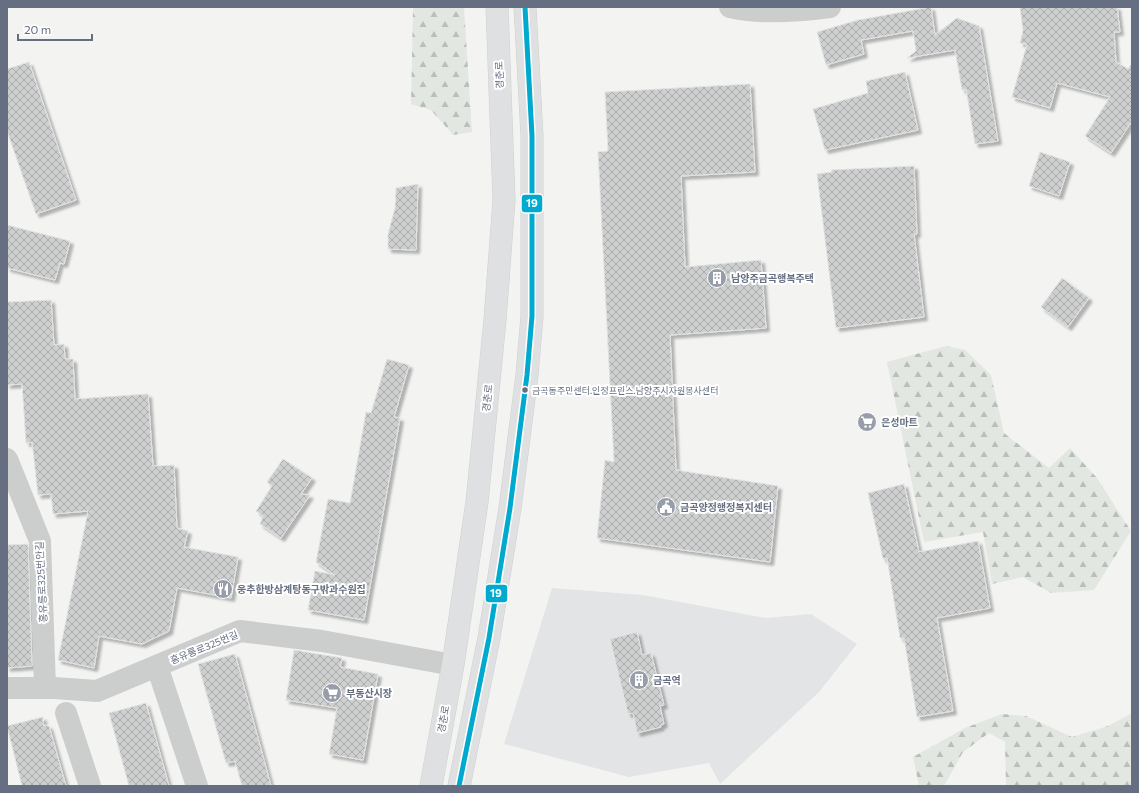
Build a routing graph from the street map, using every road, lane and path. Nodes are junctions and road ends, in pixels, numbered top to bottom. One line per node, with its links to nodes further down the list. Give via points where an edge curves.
1 (496, 7): 6 (street, 경춘로, via 504,200 477,502)
2 (526, 7): 14 (street, via 532,136 532,316 527,375 510,508 489,638)
3 (730, 7): 4 (street, via 760,10)
4 (830, 7)
5 (7, 459): 9 (street, 홍유릉로325번안길, via 40,541)
6 (453, 664): 7 (street, 홍유릉로325번길, via 322,641 240,631); 13 (street, 경춘로)
7 (157, 666): 9 (street, 홍유릉로325번길, via 97,691); 12 (street)
8 (7, 688): 9 (street, 홍유릉로325번길)
9 (45, 688)
10 (66, 713): 11 (street)
11 (90, 786)
12 (197, 786)
13 (431, 786)
14 (459, 786)

